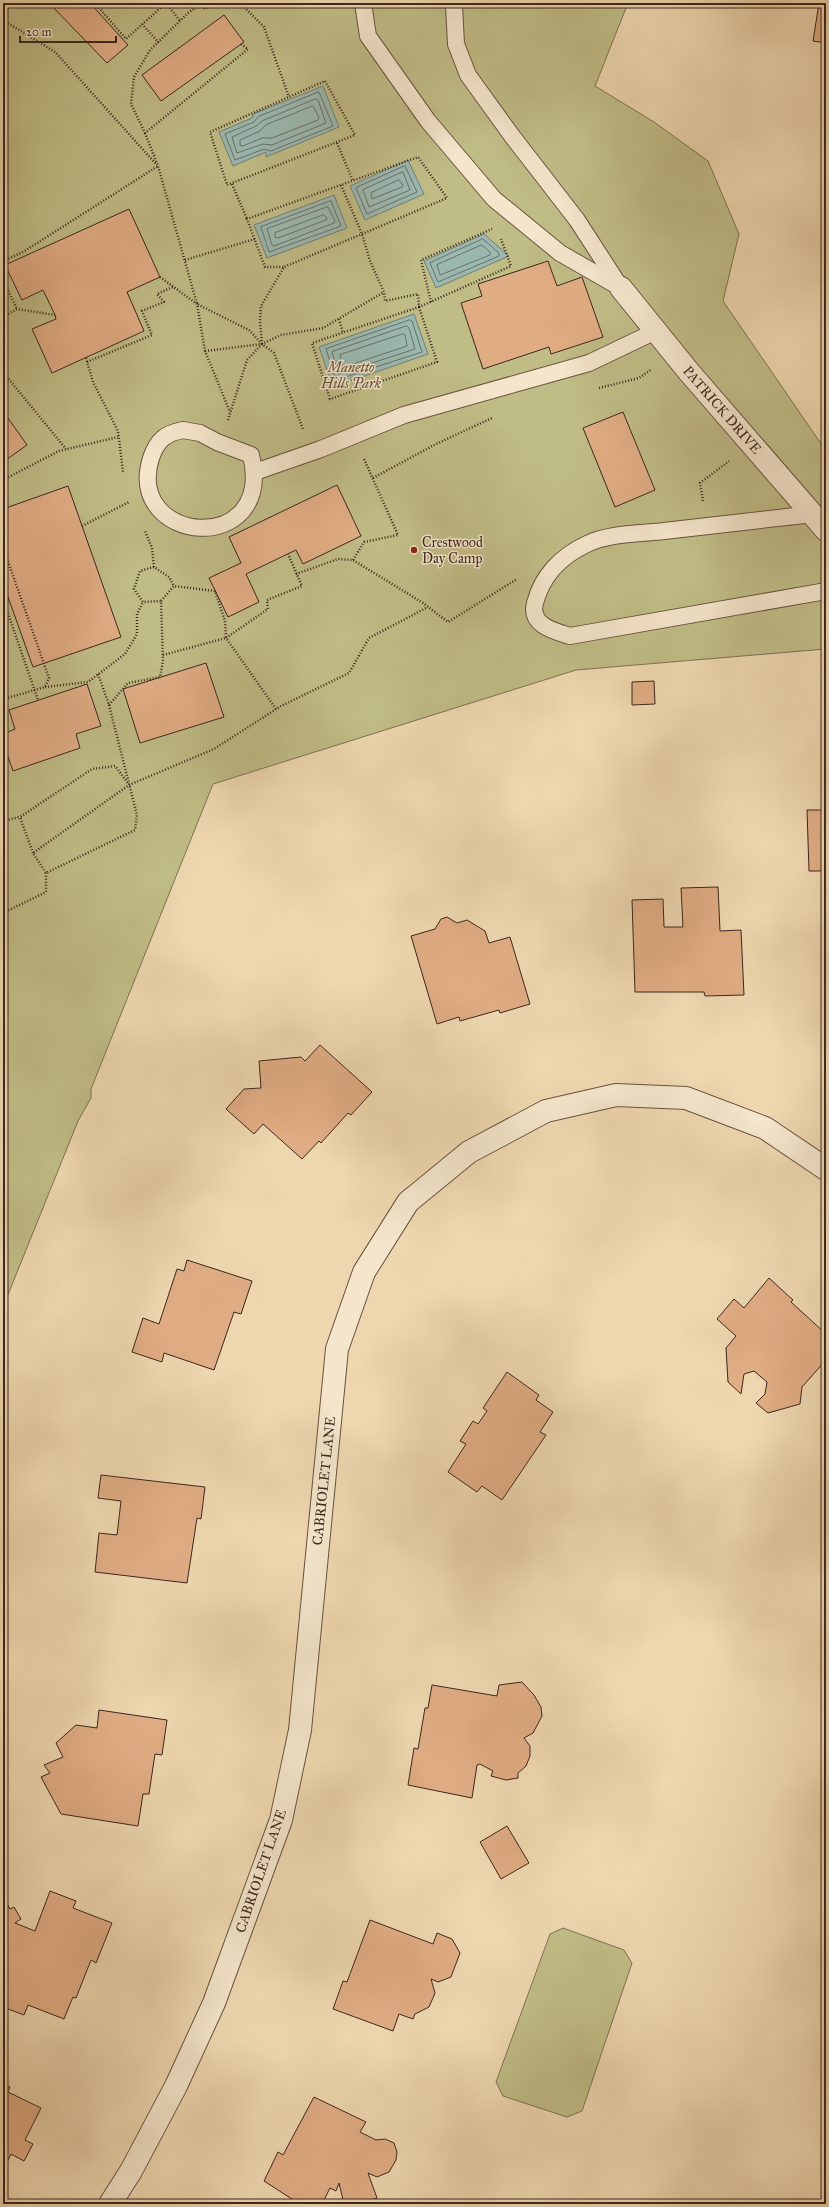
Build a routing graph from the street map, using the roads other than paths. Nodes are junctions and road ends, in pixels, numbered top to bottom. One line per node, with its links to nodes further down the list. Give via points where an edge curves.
1 (363, 3): 3 (lane, via 368,36 428,121 494,199 560,253)
2 (452, 3): 3 (lane, via 456,44 468,75 577,220)
3 (621, 288): 4 (street, PATRICK DRIVE)
4 (656, 331): 5 (lane, via 589,363 404,415); 6 (street, PATRICK DRIVE)
5 (256, 472): 5 (lane, via 254,490 246,506 234,519 218,527 200,529 183,526 168,517 156,504 149,487 148,470 153,452 169,432 183,430 200,433 220,444 251,455)
6 (819, 522): 7 (lane, via 621,536 588,543 567,555 552,569 538,591 534,607 535,617 547,629 570,636)
7 (826, 591)
8 (826, 1169): 9 (street, CABRIOLET LANE, via 765,1128 686,1098 616,1095 546,1111 469,1152 408,1202 364,1272 337,1349 300,1730 281,1820 211,2010 176,2086 131,2171)
9 (110, 2204)

